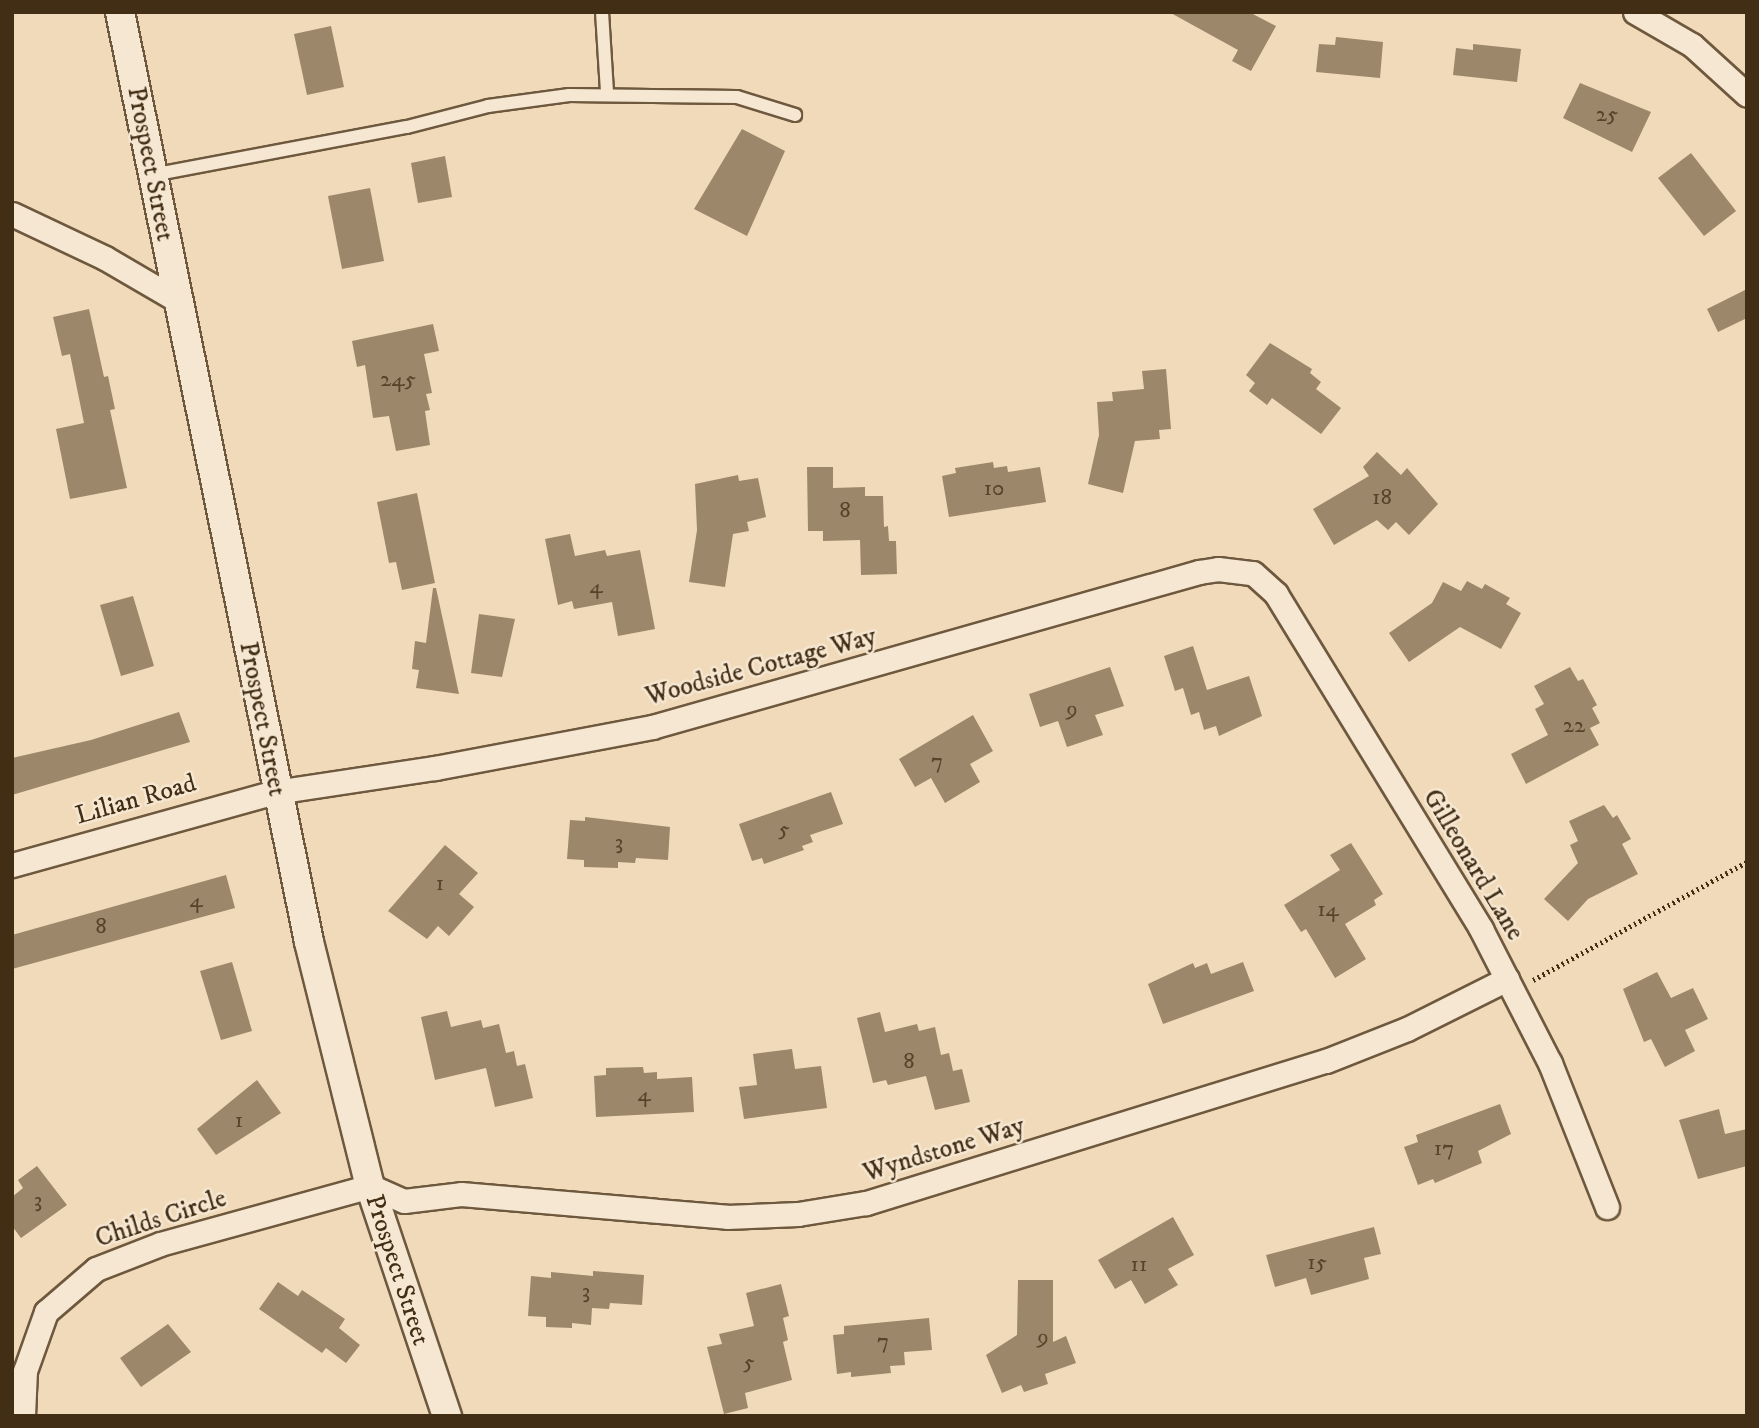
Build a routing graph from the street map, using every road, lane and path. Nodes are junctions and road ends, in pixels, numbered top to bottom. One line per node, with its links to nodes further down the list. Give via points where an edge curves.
1 (120, 12): 7 (street, Prospect Street)
2 (602, 12): 4 (lane)
3 (1634, 12): 5 (street, via 1692,46)
4 (607, 92): 6 (lane, via 737,97); 7 (lane, via 514,102)
5 (1747, 95)
6 (795, 114)
7 (151, 175): 9 (street, Prospect Street)
8 (12, 214): 9 (street, via 105,258)
9 (177, 300): 11 (street, Prospect Street)
10 (1253, 573): 11 (street, Woodside Cottage Way, via 1199,572 652,727); 14 (street, Gilleonard Lane, via 1276,594 1459,891)
11 (276, 792): 13 (street, Lilian Road); 15 (street, Prospect Street)
12 (1747, 862): 14 (path)
13 (12, 865)
14 (1511, 985): 15 (street, Wyndstone Way, via 1326,1061 901,1194 830,1210 688,1216 461,1194 404,1201); 16 (street, Gilleonard Lane, via 1571,1110)
15 (370, 1186): 17 (street, Childs Circle, via 160,1244 96,1269 46,1312 25,1371); 18 (street, Prospect Street)
16 (1607, 1207)
17 (23, 1416)
18 (447, 1416)

